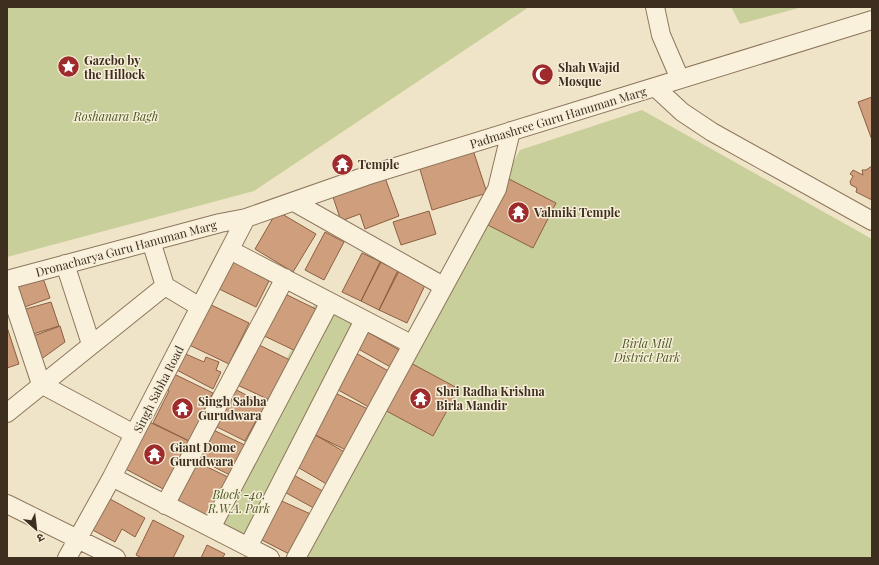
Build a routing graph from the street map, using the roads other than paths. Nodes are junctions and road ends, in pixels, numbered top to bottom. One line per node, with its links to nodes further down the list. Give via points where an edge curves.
1 (655, 7): 3 (street, via 661,35)
2 (872, 20): 3 (street, Padmashree Guru Hanuman Marg)
3 (680, 79): 4 (street, Padmashree Guru Hanuman Marg)
4 (655, 87): 5 (street, Padmashree Guru Hanuman Marg); 8 (street, via 709,138 782,180)
5 (511, 131): 6 (street, Padmashree Guru Hanuman Marg, via 366,176); 15 (street, via 498,187)
6 (294, 202): 7 (street, Padmashree Guru Hanuman Marg); 15 (street)
7 (246, 218): 9 (street, Dronacharya Guru Hanuman Marg); 10 (street, Singh Sabha Road)
8 (872, 221)
9 (151, 242): 11 (street, Dronacharya Guru Hanuman Marg); 14 (street)
10 (230, 250): 12 (street); 17 (street, Singh Sabha Road)
11 (66, 264): 13 (street, Dronacharya Guru Hanuman Marg); 19 (street)
12 (285, 278): 16 (street); 26 (street)
13 (7, 281): 21 (street)
14 (165, 286): 17 (street); 19 (street)
15 (443, 286): 20 (street)
16 (330, 302): 18 (street); 27 (street)
17 (200, 307): 23 (street, Singh Sabha Road)
18 (364, 320): 20 (street); 29 (street)
19 (91, 344): 21 (street)
20 (411, 344): 33 (street)
21 (41, 384): 22 (street); 23 (street)
22 (7, 413)
23 (134, 434): 24 (street, Singh Sabha Road)
24 (112, 477): 26 (street); 28 (street, Singh Sabha Road)
25 (7, 504): 28 (street)
26 (165, 505): 27 (street)
27 (211, 528): 29 (street)
28 (77, 539): 30 (street, Singh Sabha Road); 31 (street)
29 (248, 547): 32 (street)
30 (67, 558)
31 (116, 558)
32 (270, 558)
33 (296, 558)

